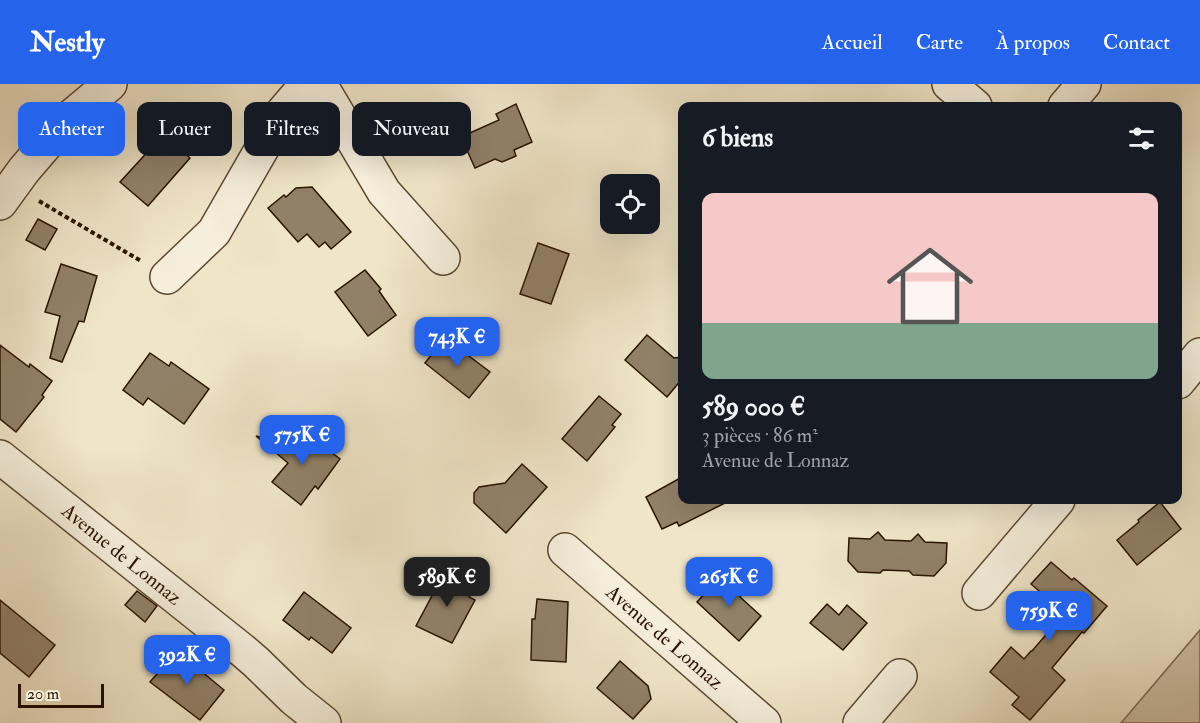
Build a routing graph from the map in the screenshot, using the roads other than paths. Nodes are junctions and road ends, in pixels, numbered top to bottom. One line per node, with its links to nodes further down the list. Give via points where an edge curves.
1 (110, 84): 8 (street, via 66,121)
2 (307, 84): 10 (street, via 283,112 214,232)
3 (320, 84): 9 (street, via 384,192)
4 (949, 84): 6 (street)
5 (1084, 84): 7 (street)
6 (970, 102)
7 (1068, 102)
8 (6, 194)
9 (443, 258)
10 (167, 277)
11 (1200, 355): 12 (street)
12 (1182, 377)
13 (0, 457): 18 (street, Avenue de Lonnaz, via 249,656)
14 (1055, 504): 16 (street)
15 (565, 550): 19 (street, Avenue de Lonnaz)
16 (979, 593)
17 (900, 676): 20 (street)
18 (324, 723)
19 (764, 723)
20 (860, 723)

